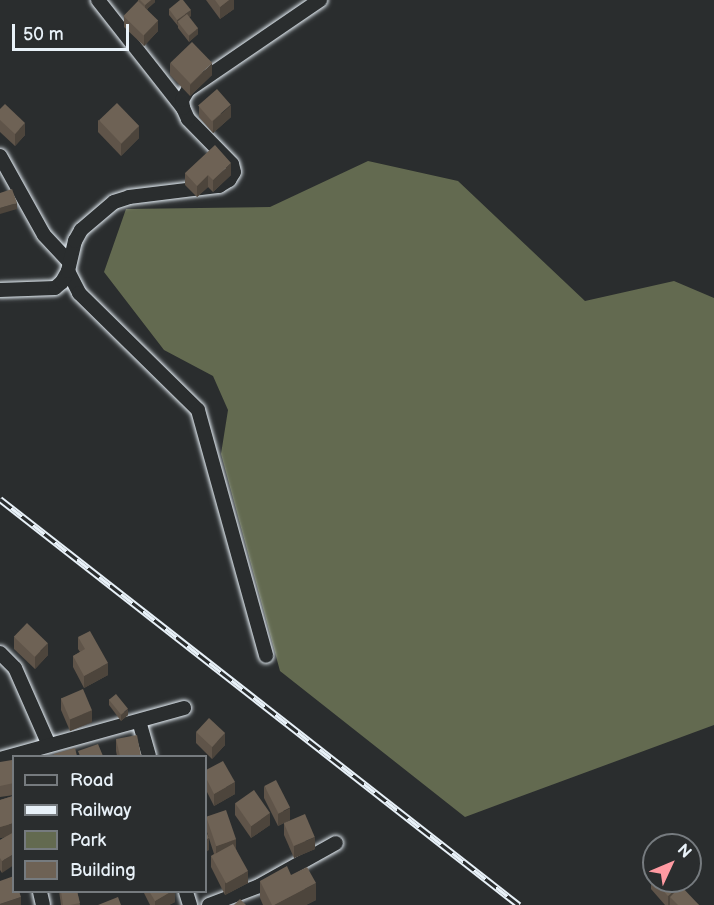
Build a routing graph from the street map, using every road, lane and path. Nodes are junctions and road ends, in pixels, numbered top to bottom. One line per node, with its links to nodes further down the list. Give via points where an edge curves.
1 (98, 0): 3 (street)
2 (320, 0): 3 (street, via 188,90 182,100)
3 (183, 108): 5 (street, via 188,119 232,164 234,172 229,180 219,186 114,202 81,230)
4 (0, 156): 5 (street, via 44,235)
5 (69, 266): 6 (street, via 55,288); 8 (street, via 79,293 198,410)
6 (0, 290)
7 (0, 653): 11 (street, via 15,668)
8 (266, 656)
9 (184, 708): 10 (street)
10 (139, 721): 11 (street); 13 (street)
11 (49, 745): 12 (street)
12 (20, 755)
13 (149, 755)
14 (336, 843): 15 (street, via 259,886)
15 (208, 905)

